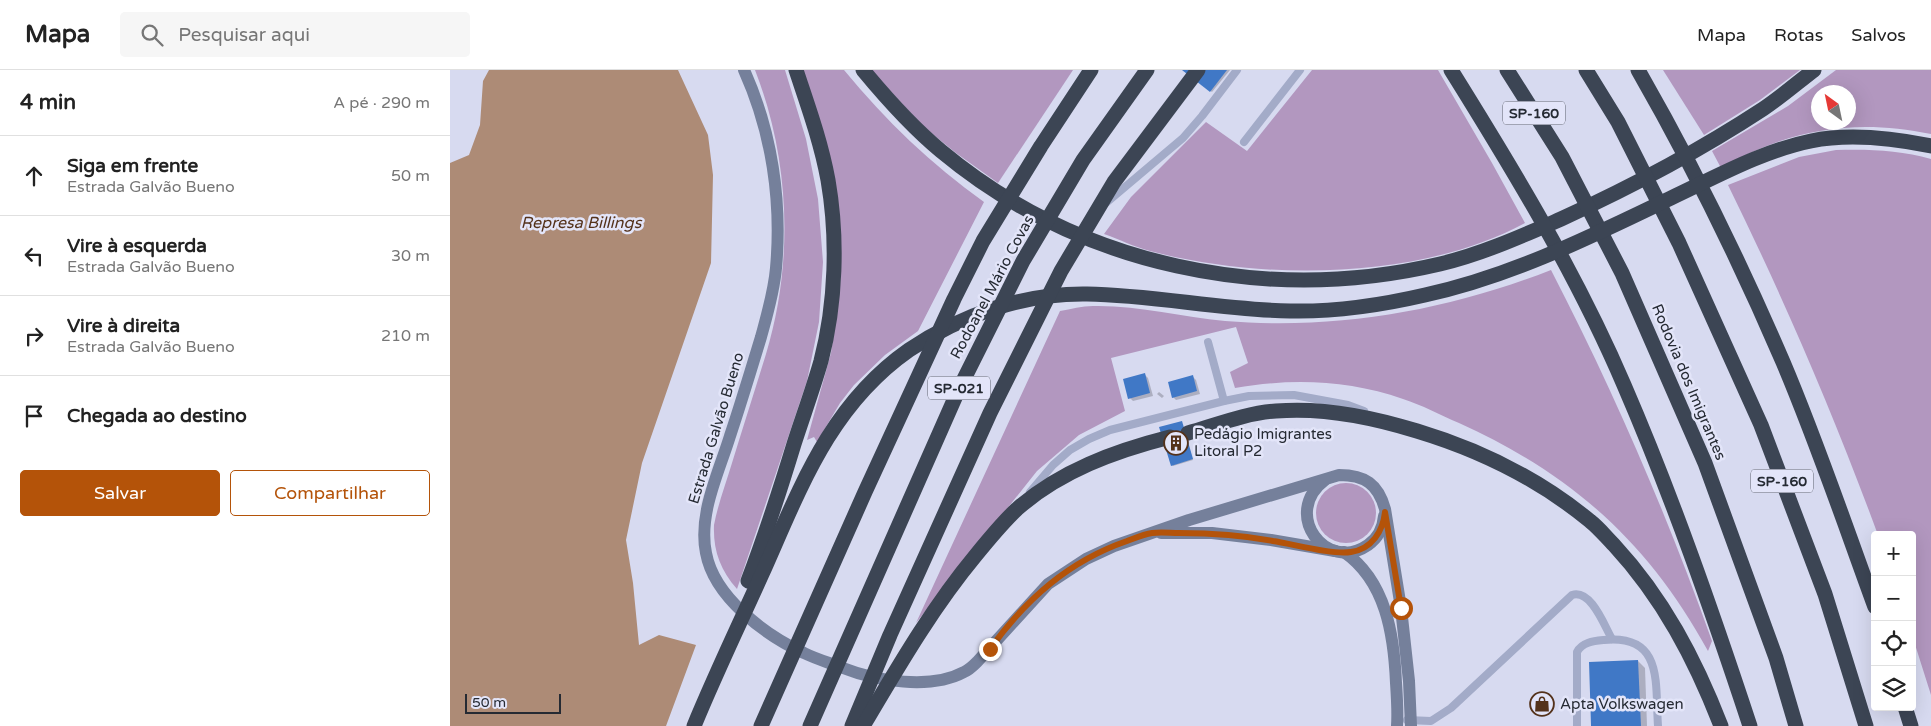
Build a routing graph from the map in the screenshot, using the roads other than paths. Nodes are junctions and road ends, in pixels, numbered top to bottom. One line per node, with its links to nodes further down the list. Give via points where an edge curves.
1 (744, 70): 25 (main road, Estrada Galvão Bueno, via 763,121 774,173 776,269 768,312 711,494 705,524 706,553 713,573 729,598 753,621 804,653 849,670 901,682 947,678 964,672 977,662 1033,598 1067,570 1114,546)
2 (796, 70): 29 (highway, via 820,143 828,181 833,253 830,313 821,360 776,500)
3 (863, 70): 13 (highway, via 940,150 999,193 1053,224 1147,259 1205,271 1277,279 1364,278 1441,264 1506,243 1616,194 1708,143 1765,107)
4 (1091, 70): 34 (highway, Rodoanel Mário Covas / SP-021, via 983,241 869,483)
5 (1147, 70): 35 (highway, Rodoanel Mário Covas / SP-021, via 1083,160 1023,261 958,391)
6 (1198, 70): 16 (highway, via 1134,153)
7 (1237, 70): 16 (lane, via 1183,138)
8 (1300, 70): 14 (lane)
9 (1451, 70): 41 (highway, via 1520,180 1624,384 1710,604)
10 (1507, 70): 42 (highway, Rodovia dos Imigrantes / SP-160, via 1562,157 1622,274 1705,463 1776,658)
11 (1586, 70): 43 (highway, SP-160, via 1618,122 1680,243 1761,425 1824,594)
12 (1638, 70): 27 (highway, via 1722,228 1783,363)
13 (1814, 70)
14 (1244, 142)
15 (1931, 146): 29 (highway, via 1904,140 1853,137 1796,145 1723,173 1525,265 1425,296 1293,311 1085,294 1035,298 1002,305 946,328 882,371 855,398 831,430)
16 (1097, 211): 36 (highway, via 1061,271 990,413)
17 (1208, 342): 18 (lane)
18 (1224, 401): 19 (lane, via 1249,396 1294,395 1348,405); 23 (lane, via 1089,438 1053,465)
19 (1396, 424): 20 (highway, via 1304,409 1244,416); 40 (highway, via 1504,464 1591,522 1631,564 1666,612 1690,654)
20 (1188, 433)
21 (1170, 437): 23 (highway, via 1114,453 1084,466)
22 (1327, 479): 24 (main road, Estrada Galvão Bueno, via 1352,475 1364,479 1381,497); 25 (main road, Estrada Galvão Bueno); 26 (main road, via 1310,496 1307,521 1319,542)
23 (1016, 509): 37 (highway, via 951,585)
24 (1385, 512): 26 (main road, Estrada Galvão Bueno, via 1380,533 1372,542 1363,548); 32 (main road, Estrada Galvão Bueno, via 1401,608)
25 (1152, 533): 26 (main road, Estrada Galvão Bueno, via 1212,533)
26 (1339, 552): 31 (main road, via 1358,562 1377,589 1384,607 1395,659)
27 (1871, 596)
28 (1612, 639): 32 (lane, via 1586,597 1577,593 1572,595 1451,708 1431,721); 38 (lane, via 1589,642 1577,652); 39 (lane, via 1638,644 1647,650 1654,668)
29 (706, 698): 33 (highway)
30 (1906, 711): 44 (highway)
31 (1397, 722): 32 (lane)
32 (1411, 723)
33 (694, 726)
34 (761, 726)
35 (810, 726)
36 (852, 726)
37 (863, 726)
38 (1577, 726)
39 (1658, 726)
40 (1721, 726)
41 (1750, 726)
42 (1796, 726)
43 (1866, 726)
44 (1911, 726)

